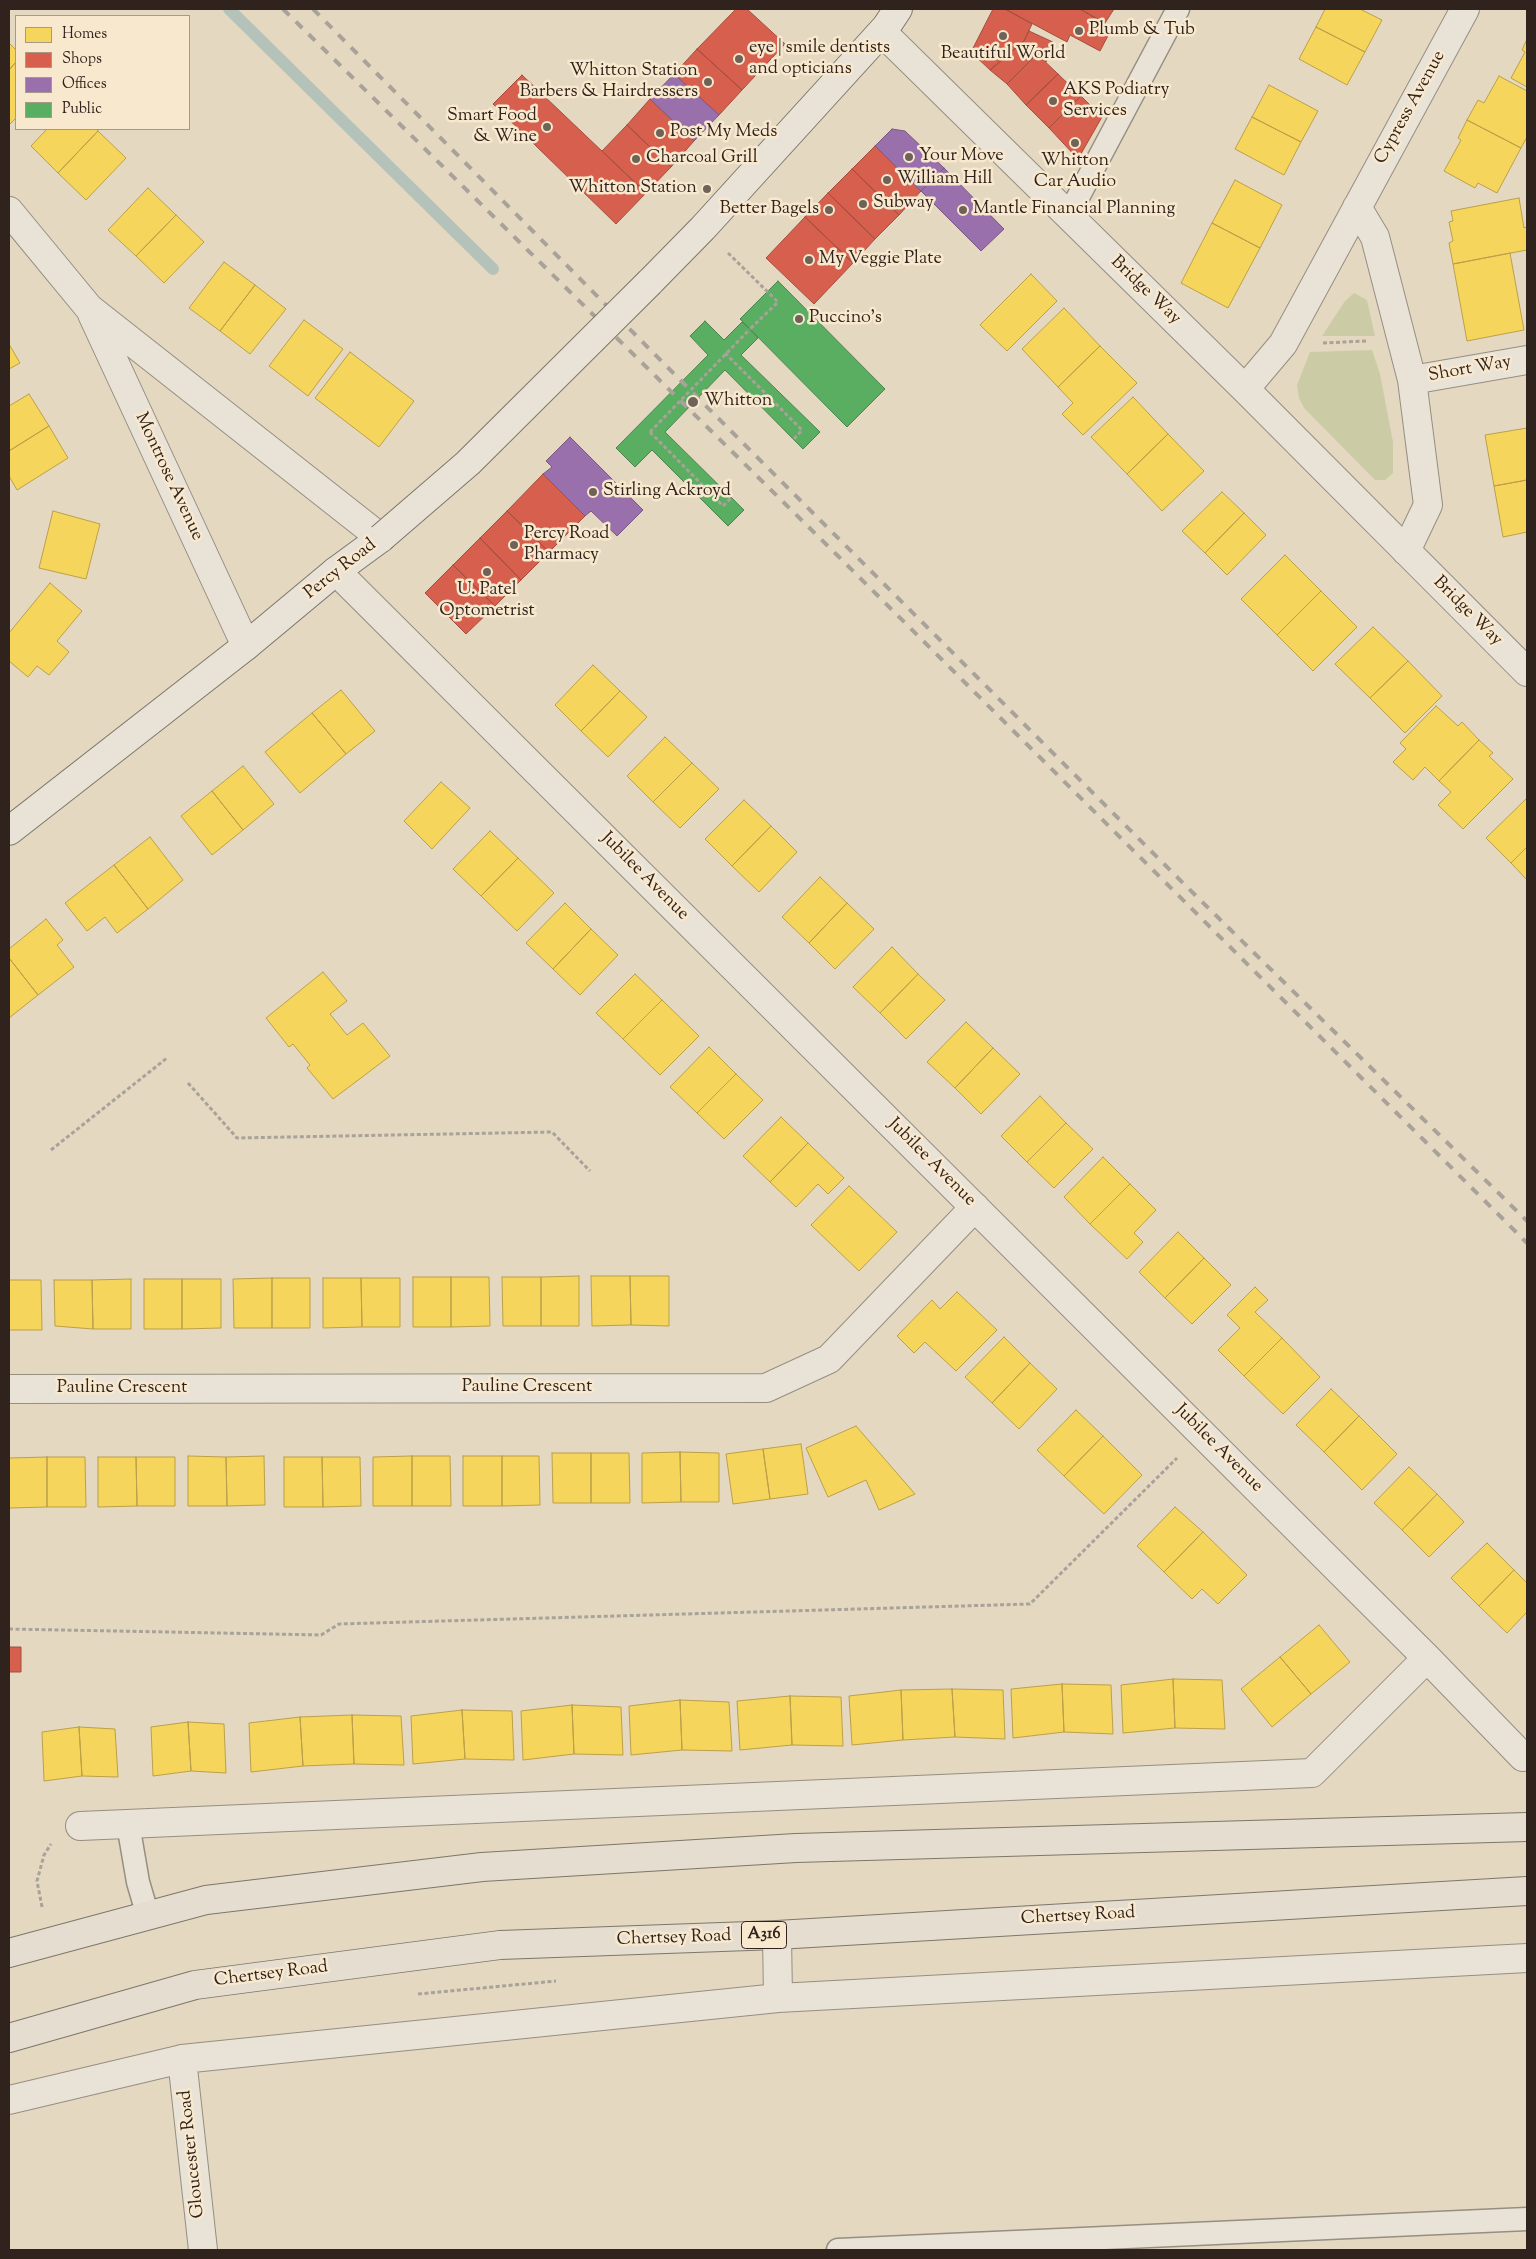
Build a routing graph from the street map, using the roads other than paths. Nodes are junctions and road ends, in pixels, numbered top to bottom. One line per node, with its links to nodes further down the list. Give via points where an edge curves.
1 (1178, 9): 6 (lane)
2 (1465, 9): 4 (street, Cypress Avenue)
3 (893, 15): 6 (street, Bridge Way); 11 (street, Percy Road, bridge, via 703,228 468,463)
4 (1357, 206): 9 (street, via 1375,237); 10 (street, Cypress Avenue, via 1283,344)
5 (9, 211): 7 (street, Montrose Avenue)
6 (1068, 216): 10 (street, Bridge Way)
7 (89, 308): 11 (street, Montrose Avenue); 14 (street, Montrose Avenue)
8 (1527, 360): 9 (street, Short Way)
9 (1412, 380): 12 (street, via 1428,505)
10 (1246, 389): 12 (street, Bridge Way)
11 (381, 538): 13 (street, Percy Road)
12 (1406, 551): 15 (street, Bridge Way)
13 (336, 571): 14 (street, Percy Road); 17 (street, Jubilee Avenue)
14 (246, 646): 16 (street, Percy Road)
15 (1527, 672)
16 (9, 831)
17 (975, 1207): 18 (street, Pauline Crescent, via 829,1359 766,1388); 19 (street, Jubilee Avenue)
18 (9, 1389)
19 (1427, 1658): 20 (street, Jubilee Avenue); 21 (street, via 1312,1773)
20 (1525, 1757)
21 (128, 1824): 22 (street); 25 (lane, via 138,1882)
22 (80, 1826)
23 (1527, 1827): 25 (highway, via 796,1848 482,1867 206,1900)
24 (1527, 1891): 26 (highway, Chertsey Road / A316)
25 (148, 1916): 27 (highway)
26 (777, 1935): 29 (street); 30 (highway, Chertsey Road / A316, via 500,1945 195,1985)
27 (9, 1953)
28 (1527, 1958): 29 (street)
29 (778, 1998): 31 (street)
30 (9, 2038)
31 (182, 2059): 32 (street); 34 (street, Gloucester Road)
32 (9, 2100)
33 (1527, 2219): 35 (lane)
34 (203, 2250)
35 (838, 2250)

